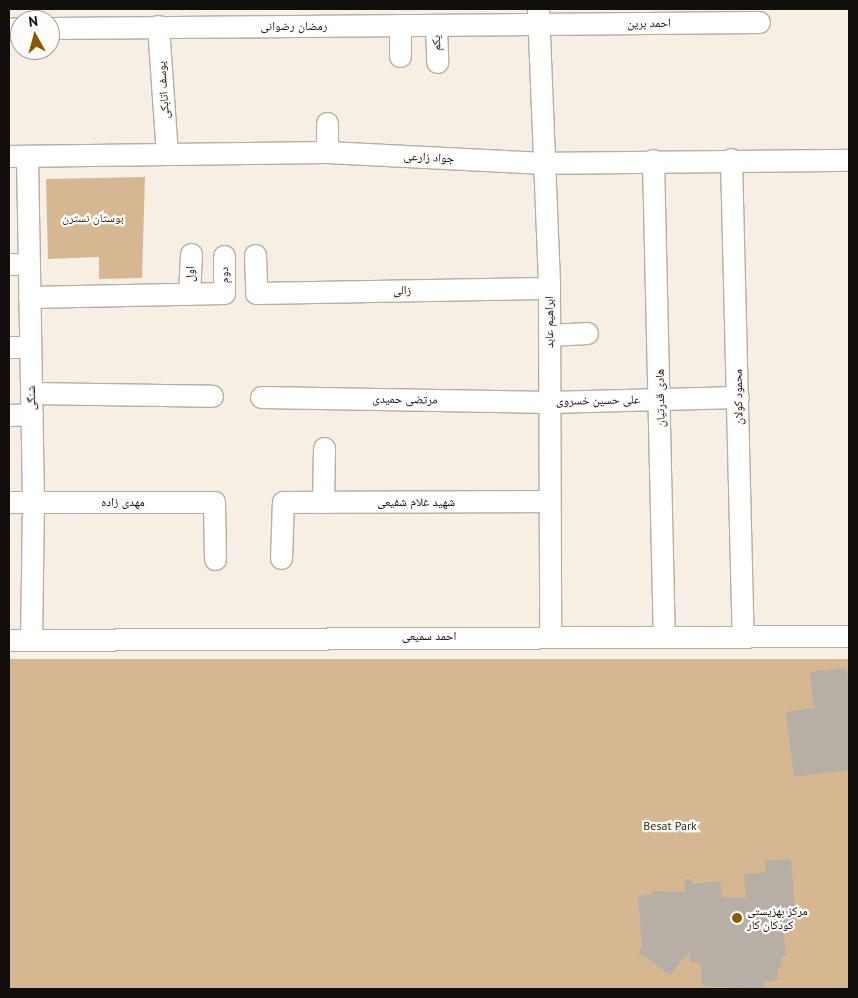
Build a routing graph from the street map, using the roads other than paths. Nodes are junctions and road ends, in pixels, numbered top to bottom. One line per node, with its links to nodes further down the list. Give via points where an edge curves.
1 (538, 16): 2 (street, احمد برین); 4 (street, رمضان رضوانی); 16 (street, ابراهیم عابد)
2 (759, 22)
3 (400, 25): 4 (street, رمضان رضوانی); 5 (street, رمضان رضوانی); 7 (street)
4 (436, 25): 8 (street, یکم)
5 (158, 26): 6 (street, رمضان رضوانی); 11 (street, یوسف اتابکی)
6 (60, 28)
7 (400, 56)
8 (437, 62)
9 (327, 123): 10 (street)
10 (327, 152): 11 (street, جواد زارعی); 16 (street, جواد زارعی)
11 (167, 154): 12 (street, جواد زارعی)
12 (18, 156): 20 (street, شنگی)
13 (731, 159): 14 (street, جواد زارعی); 15 (street, جواد زارعی); 31 (street, محمود کولان)
14 (653, 160): 16 (street, جواد زارعی); 32 (street, هادی قدرتیان)
15 (849, 160)
16 (542, 164): 21 (street, ابراهیم عابد)
17 (190, 254): 22 (street, اول)
18 (255, 255): 21 (street, زالی, via 256,293)
19 (224, 256): 22 (street, دوم, via 224,293)
20 (19, 264): 23 (street, شنگی)
21 (548, 288): 25 (street, ابراهیم عابد)
22 (189, 294): 23 (street)
23 (29, 297): 27 (street, شنگی)
24 (587, 333): 25 (street)
25 (548, 335): 33 (street, ابراهیم عابد)
26 (9, 346): 27 (street)
27 (30, 347): 28 (street, شنگی)
28 (31, 393): 29 (street); 34 (street, شنگی)
29 (212, 396)
30 (261, 397): 33 (street, مرتضی حمیدی)
31 (738, 397): 32 (street, علی حسین خسروی); 43 (street, محمود کولان)
32 (660, 399): 33 (street, علی حسین خسروی); 45 (street, هادی قدرتیان)
33 (549, 402): 40 (street, ابراهیم عابد)
34 (32, 414): 35 (street); 38 (street, شنگی)
35 (9, 415)
36 (324, 448): 39 (street)
37 (9, 502): 38 (street, مهدی زاده)
38 (33, 502): 42 (street, مهدی زاده, via 214,502); 47 (street, شنگی)
39 (323, 502): 40 (street, شهید غلام شفیعی); 41 (street, شهید غلام شفیعی, via 283,502)
40 (549, 502): 44 (street, ابراهیم عابد)
41 (281, 558)
42 (215, 559)
43 (743, 634): 45 (street, احمد سمیعی); 46 (street, احمد سمیعی)
44 (550, 635): 45 (street, احمد سمیعی); 47 (street, احمد سمیعی)
45 (664, 635)
46 (849, 636)
47 (32, 639): 48 (street, احمد سمیعی)
48 (9, 640)

